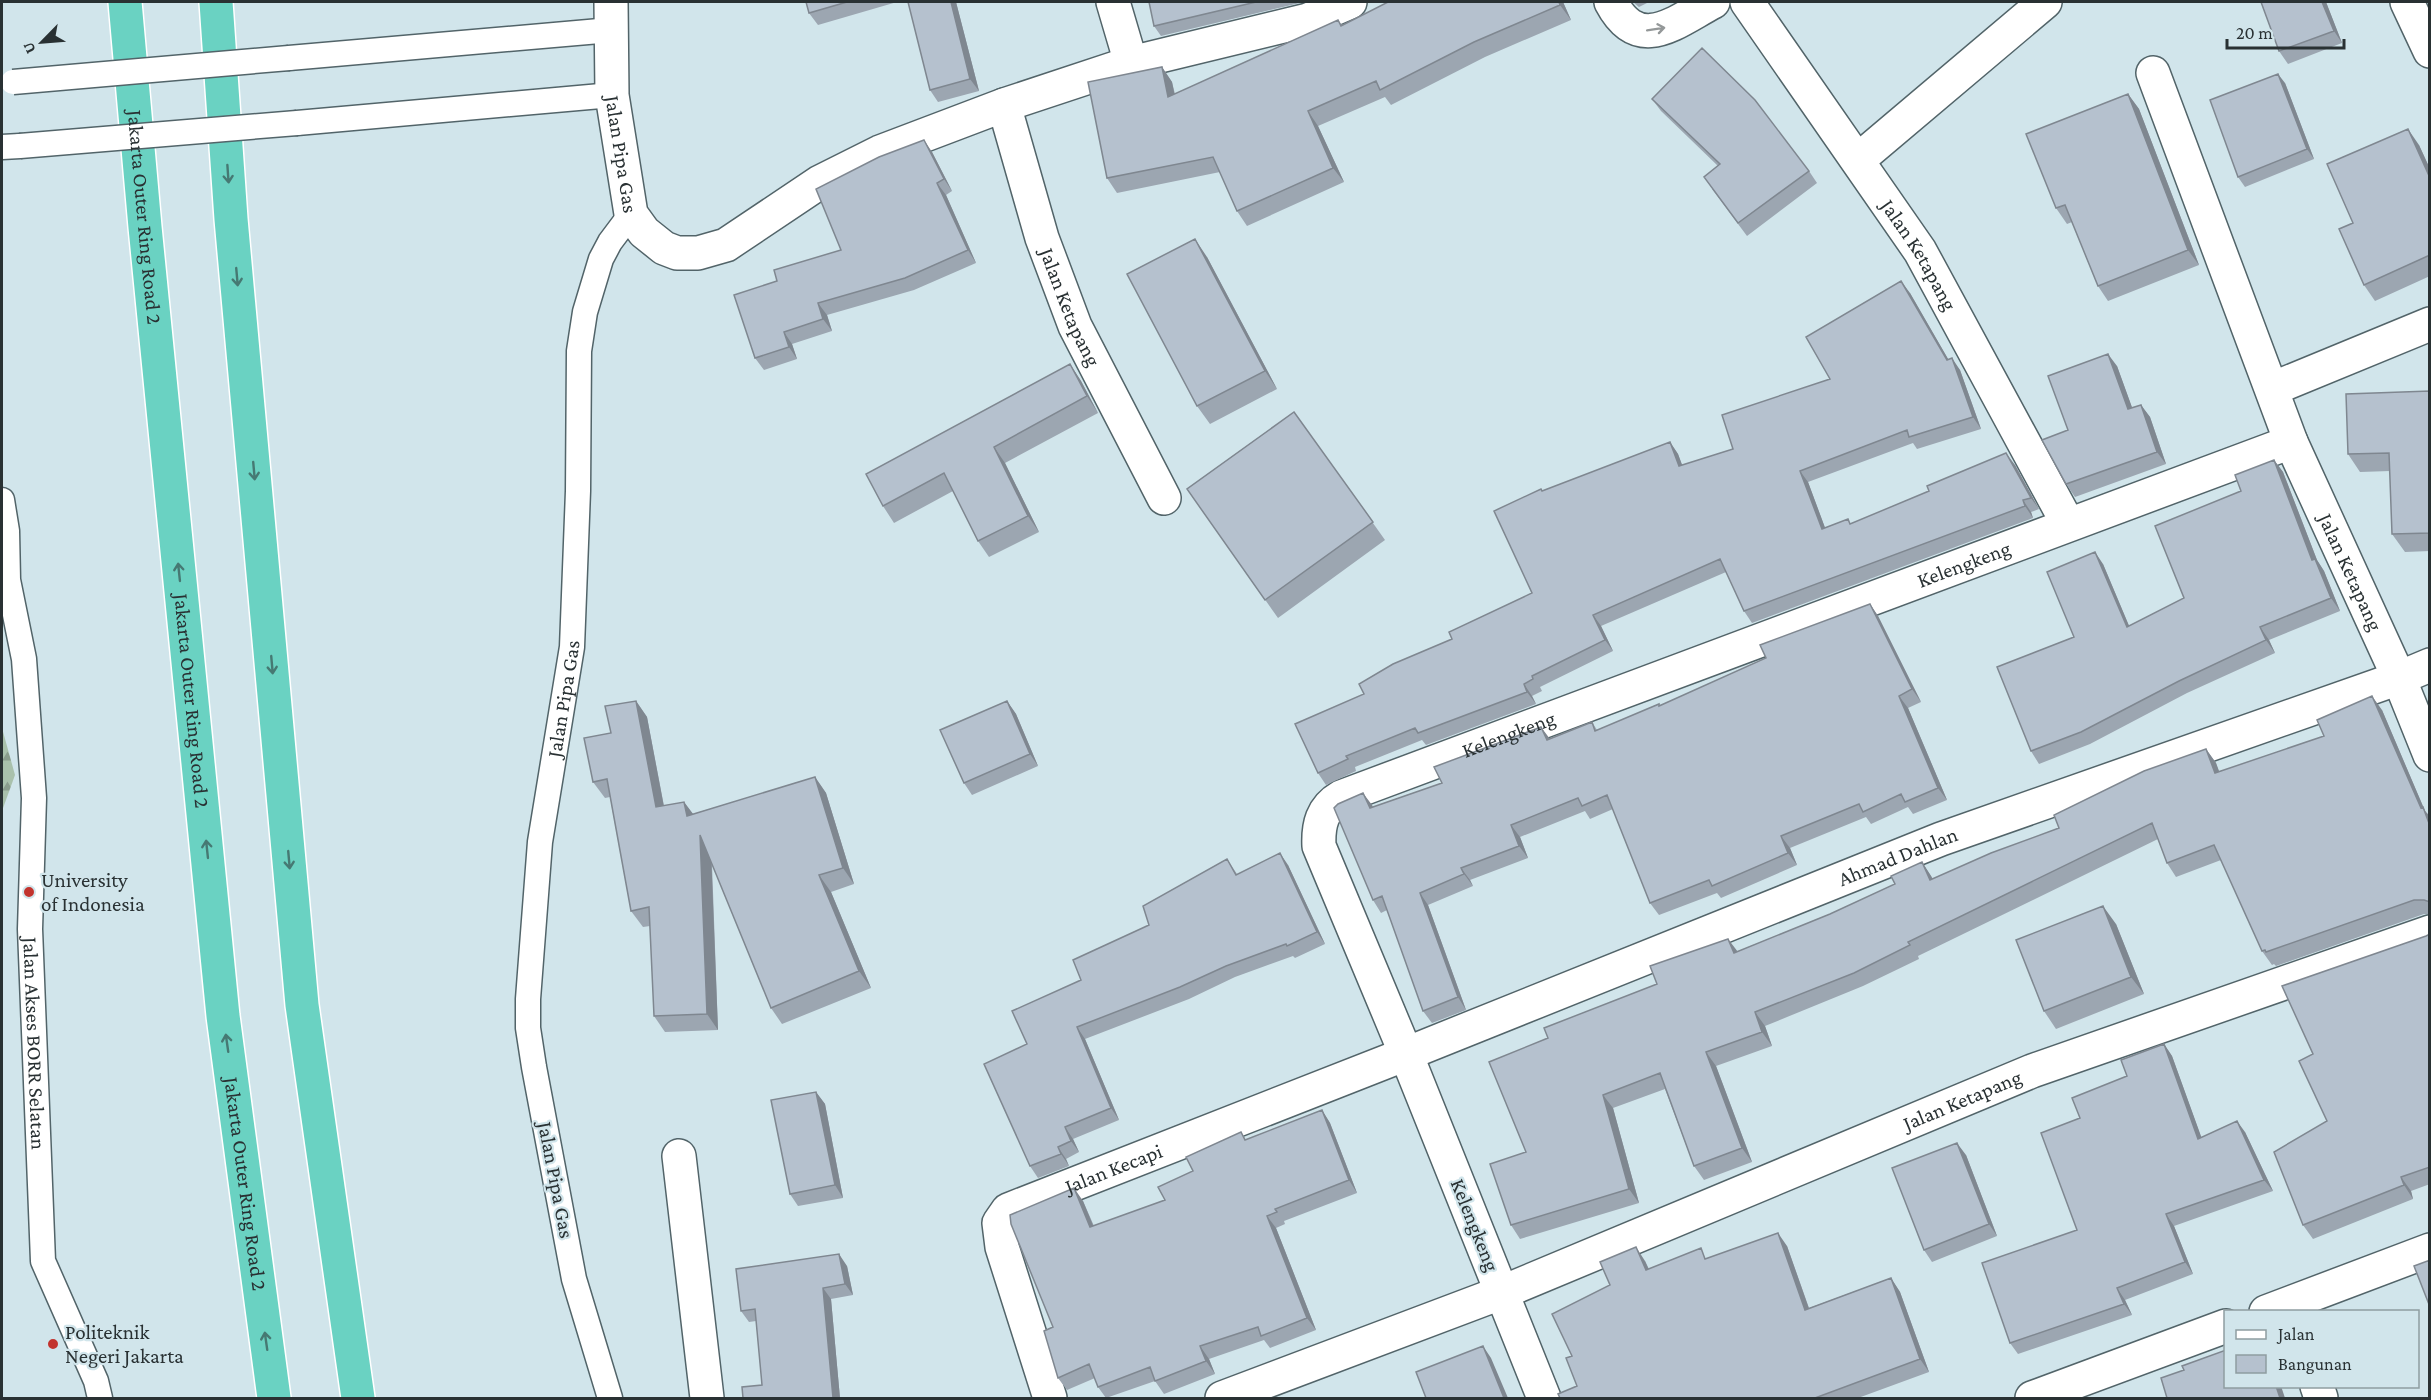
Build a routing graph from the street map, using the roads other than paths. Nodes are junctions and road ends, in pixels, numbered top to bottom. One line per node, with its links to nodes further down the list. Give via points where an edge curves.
1 (125, 2): 37 (highway, Jakarta Outer Ring Road 2, one-way to 1, via 223,1016)
2 (216, 2): 38 (highway, one-way to 38, via 231,219 302,1005)
3 (1113, 2): 12 (street)
4 (1350, 2): 12 (street, via 1308,20)
5 (1611, 2): 6 (street, one-way to 6, via 1631,27 1651,31 1662,30)
6 (1713, 2)
7 (1747, 2): 18 (street, Jalan Ketapang)
8 (2042, 2): 18 (street)
9 (2407, 2): 11 (street)
10 (611, 16): 14 (lane, bridge, via 289,58); 15 (street, Jalan Pipa Gas)
11 (2430, 51)
12 (1131, 63): 16 (street)
13 (2153, 73): 21 (street, Jalan Ketapang)
14 (7, 82)
15 (612, 95): 17 (lane, bridge); 19 (street, Jalan Pipa Gas)
16 (1004, 105): 19 (street, via 845,169 733,241 708,251 677,253 664,248 644,232); 23 (street, Jalan Ketapang, via 1042,238 1075,326)
17 (11, 147)
18 (1858, 160): 25 (street, Jalan Ketapang, via 1920,251)
19 (631, 214): 39 (lane, Jalan Pipa Gas, via 601,259 585,312 579,351 572,647 540,842 528,999 534,1067 574,1279)
20 (2430, 324): 21 (street)
21 (2272, 389): 22 (street, Jalan Ketapang)
22 (2292, 442): 25 (street, Kelengkeng); 27 (street, Jalan Ketapang)
23 (1164, 498)
24 (2, 500): 36 (lane, Jalan Akses BORR Selatan, via 8,580 24,659 34,798 30,928 43,1261)
25 (2068, 524): 30 (street, Kelengkeng, via 1330,803 1318,828 1319,846)
26 (2430, 665): 27 (street, Ahmad Dahlan)
27 (2399, 678): 28 (street, Jalan Ketapang); 30 (street, Ahmad Dahlan, via 1941,840)
28 (2430, 755)
29 (2430, 932): 33 (street, Jalan Ketapang, via 2032,1071)
30 (1406, 1054): 33 (street, Kelengkeng); 41 (street, Jalan Kecapi, via 1008,1210 999,1223 1002,1247)
31 (679, 1156): 40 (street)
32 (2430, 1251): 34 (street)
33 (1503, 1292): 42 (street); 43 (street, Kelengkeng)
34 (2279, 1309)
35 (2224, 1327): 44 (street)
36 (100, 1398)
37 (274, 1398)
38 (358, 1398)
39 (610, 1398)
40 (707, 1398)
41 (1050, 1398)
42 (1222, 1398)
43 (1544, 1398)
44 (2032, 1398)

